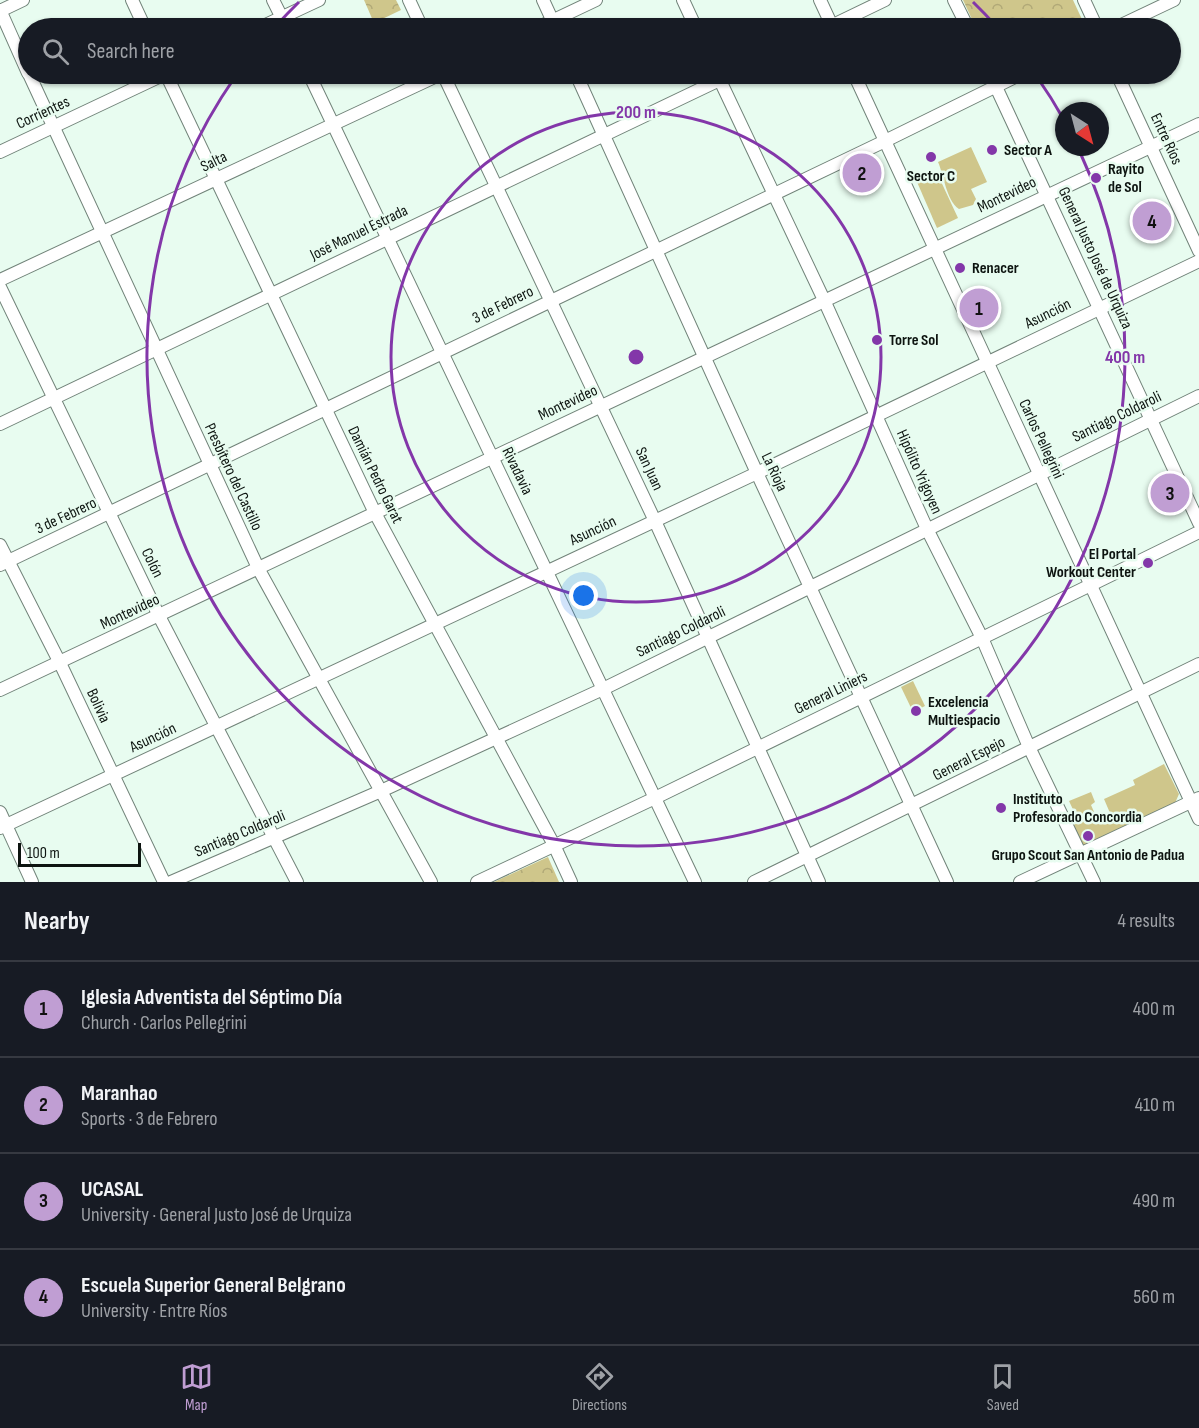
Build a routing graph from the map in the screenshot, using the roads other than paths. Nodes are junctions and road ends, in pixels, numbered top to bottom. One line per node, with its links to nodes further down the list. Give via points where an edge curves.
1 (23, 0): 14 (street)
2 (132, 0): 15 (street)
3 (273, 0): 16 (street)
4 (319, 0): 17 (street)
5 (409, 0): 18 (street)
6 (543, 0): 19 (street)
7 (596, 0): 20 (street)
8 (683, 0): 21 (street)
9 (820, 0): 22 (street)
10 (885, 0): 23 (street)
11 (954, 0): 24 (street)
12 (1084, 0): 25 (street)
13 (1174, 0): 26 (street)
14 (0, 11): 27 (street, Presbítero del Castillo)
15 (140, 18)
16 (282, 18)
17 (292, 18)
18 (417, 18)
19 (551, 18)
20 (566, 18)
21 (691, 18)
22 (827, 18)
23 (850, 18)
24 (963, 18)
25 (1092, 18)
26 (1136, 18)
27 (18, 51)
28 (33, 84): 43 (street, Presbítero del Castillo)
29 (145, 84): 43 (street, Corrientes)
30 (171, 84): 48 (street, Damián Pedro Garat)
31 (314, 84): 41 (street, Rivadavia)
32 (420, 84): 41 (street, Salta)
33 (447, 84): 49 (street, San Juan)
34 (580, 84): 44 (street, La Rioja)
35 (703, 84): 44 (street, José Manuel Estrada)
36 (722, 84): 50 (street, Hipólito Yrigoyen)
37 (859, 84): 45 (street, Carlos Pellegrini)
38 (984, 84): 45 (street, 3 de Febrero)
39 (995, 84): 51 (street, General Justo José de Urquiza)
40 (1122, 84): 46 (street, Entre Ríos)
41 (333, 123): 48 (street, Salta); 53 (street, Rivadavia)
42 (1199, 124): 46 (street, Montevideo)
43 (53, 127): 47 (street, Corrientes); 52 (street, Presbítero del Castillo)
44 (602, 136): 49 (street, José Manuel Estrada); 55 (street, La Rioja)
45 (885, 141): 50 (street, 3 de Febrero); 54 (street, Carlos Pellegrini)
46 (1151, 146): 51 (street, Montevideo); 56 (street, Entre Ríos)
47 (0, 152)
48 (216, 179): 52 (street, Salta); 60 (street, Damián Pedro Garat)
49 (496, 187): 53 (street, José Manuel Estrada); 61 (street, San Juan)
50 (774, 194): 55 (street, 3 de Febrero); 62 (street, Hipólito Yrigoyen)
51 (1047, 194): 54 (street, Montevideo); 63 (street, General Justo José de Urquiza)
52 (101, 234): 58 (street, Salta); 64 (street, Presbítero del Castillo)
53 (387, 238): 60 (street, José Manuel Estrada); 65 (street, Rivadavia)
54 (934, 248): 62 (street, Montevideo); 67 (street, Carlos Pellegrini)
55 (656, 250): 61 (street, 3 de Febrero); 66 (street, La Rioja)
56 (1199, 251)
57 (1199, 261): 63 (street, Asunción)
58 (0, 280)
59 (0, 287): 69 (street, Colón)
60 (271, 294): 64 (street, José Manuel Estrada); 71 (street, Damián Pedro Garat)
61 (550, 300): 65 (street, 3 de Febrero); 70 (street, San Juan)
62 (824, 300): 66 (street, Montevideo); 72 (street, Hipólito Yrigoyen)
63 (1099, 308): 67 (street, Asunción); 73 (street, General Justo José de Urquiza)
64 (155, 349): 69 (street, José Manuel Estrada); 76 (street, Presbítero del Castillo)
65 (442, 353): 71 (street, 3 de Febrero); 75 (street, Rivadavia)
66 (704, 357): 70 (street, Montevideo); 77 (street, La Rioja)
67 (987, 361): 72 (street, Asunción); 78 (street, Carlos Pellegrini)
68 (1199, 396): 73 (street, Santiago Coldaroli)
69 (54, 398): 74 (street, José Manuel Estrada); 79 (street, Colón)
70 (600, 406): 75 (street, Montevideo); 81 (street, San Juan)
71 (325, 410): 76 (street, 3 de Febrero); 80 (street, Damián Pedro Garat)
72 (876, 415): 77 (street, Asunción); 83 (street, Hipólito Yrigoyen)
73 (1151, 419): 78 (street, Santiago Coldaroli); 82 (street, General Justo José de Urquiza)
74 (0, 424)
75 (492, 458): 80 (street, Montevideo); 88 (street, Rivadavia)
76 (209, 467): 79 (street, 3 de Febrero); 87 (street, Presbítero del Castillo)
77 (757, 473): 81 (street, Asunción); 89 (street, La Rioja)
78 (1039, 473): 83 (street, Santiago Coldaroli); 90 (street, Carlos Pellegrini)
79 (110, 513): 86 (street, 3 de Febrero); 91 (street, Colón)
80 (375, 513): 87 (street, Montevideo); 92 (street, Damián Pedro Garat)
81 (655, 521): 88 (street, Asunción); 93 (street, San Juan)
82 (1199, 523)
83 (927, 529): 89 (street, Santiago Coldaroli); 94 (street, Hipólito Yrigoyen)
84 (1199, 532): 90 (street, General Liniers)
85 (0, 544): 86 (street, Bolivia)
86 (4, 563): 95 (street, Bolivia)
87 (259, 570): 91 (street, Montevideo); 97 (street, Presbítero del Castillo)
88 (547, 571): 92 (street, Asunción); 98 (street, Rivadavia)
89 (809, 586): 93 (street, Santiago Coldaroli); 101 (street, La Rioja)
90 (1091, 586): 94 (street, General Liniers); 100 (street, Carlos Pellegrini)
91 (159, 616): 95 (street, Montevideo); 102 (street, Colón)
92 (434, 624): 97 (street, Asunción); 103 (street, Damián Pedro Garat)
93 (707, 638): 98 (street, Santiago Coldaroli); 105 (street, San Juan)
94 (982, 639): 101 (street, General Liniers); 104 (street, Hipólito Yrigoyen)
95 (60, 663): 99 (street, Montevideo); 106 (street, Bolivia)
96 (1199, 664): 100 (street, General Espejo)
97 (319, 680): 102 (street, Asunción); 107 (street, Presbítero del Castillo)
98 (603, 689): 103 (street, Santiago Coldaroli); 108 (street, Rivadavia)
99 (0, 690)
100 (1141, 693): 104 (street, General Espejo); 109 (street, Carlos Pellegrini)
101 (860, 698): 105 (street, General Liniers); 110 (street, La Rioja)
102 (215, 727): 106 (street, Asunción); 114 (street, Colón)
103 (497, 739): 107 (street, Santiago Coldaroli); 115 (street, Damián Pedro Garat)
104 (1029, 747): 110 (street, General Espejo); 116 (street, Hipólito Yrigoyen)
105 (756, 748): 108 (street, General Liniers); 117 (street, San Juan)
106 (113, 775): 113 (street, Asunción); 119 (street, Bolivia)
107 (381, 791): 114 (street, Santiago Coldaroli); 122 (street, Presbítero del Castillo)
108 (655, 798): 115 (street, General Liniers); 125 (street, Rivadavia)
109 (1195, 800): 112 (street, Carlos Pellegrini); 116 (street)
110 (911, 806): 117 (street, General Espejo); 128 (street, La Rioja)
111 (0, 812): 113 (street)
112 (1199, 819)
113 (3, 827): 118 (street)
114 (274, 837): 120 (street, Santiago Coldaroli); 121 (street, Colón)
115 (554, 845): 123 (street, General Liniers); 124 (street, Damián Pedro Garat)
116 (1080, 855): 129 (street); 130 (street, Hipólito Yrigoyen)
117 (807, 857): 126 (street, General Espejo); 127 (street, San Juan)
118 (32, 882)
119 (164, 882)
120 (171, 882)
121 (297, 882)
122 (431, 882)
123 (477, 882)
124 (571, 882)
125 (695, 882)
126 (754, 882)
127 (819, 882)
128 (947, 882)
129 (1020, 882)
130 (1094, 882)

